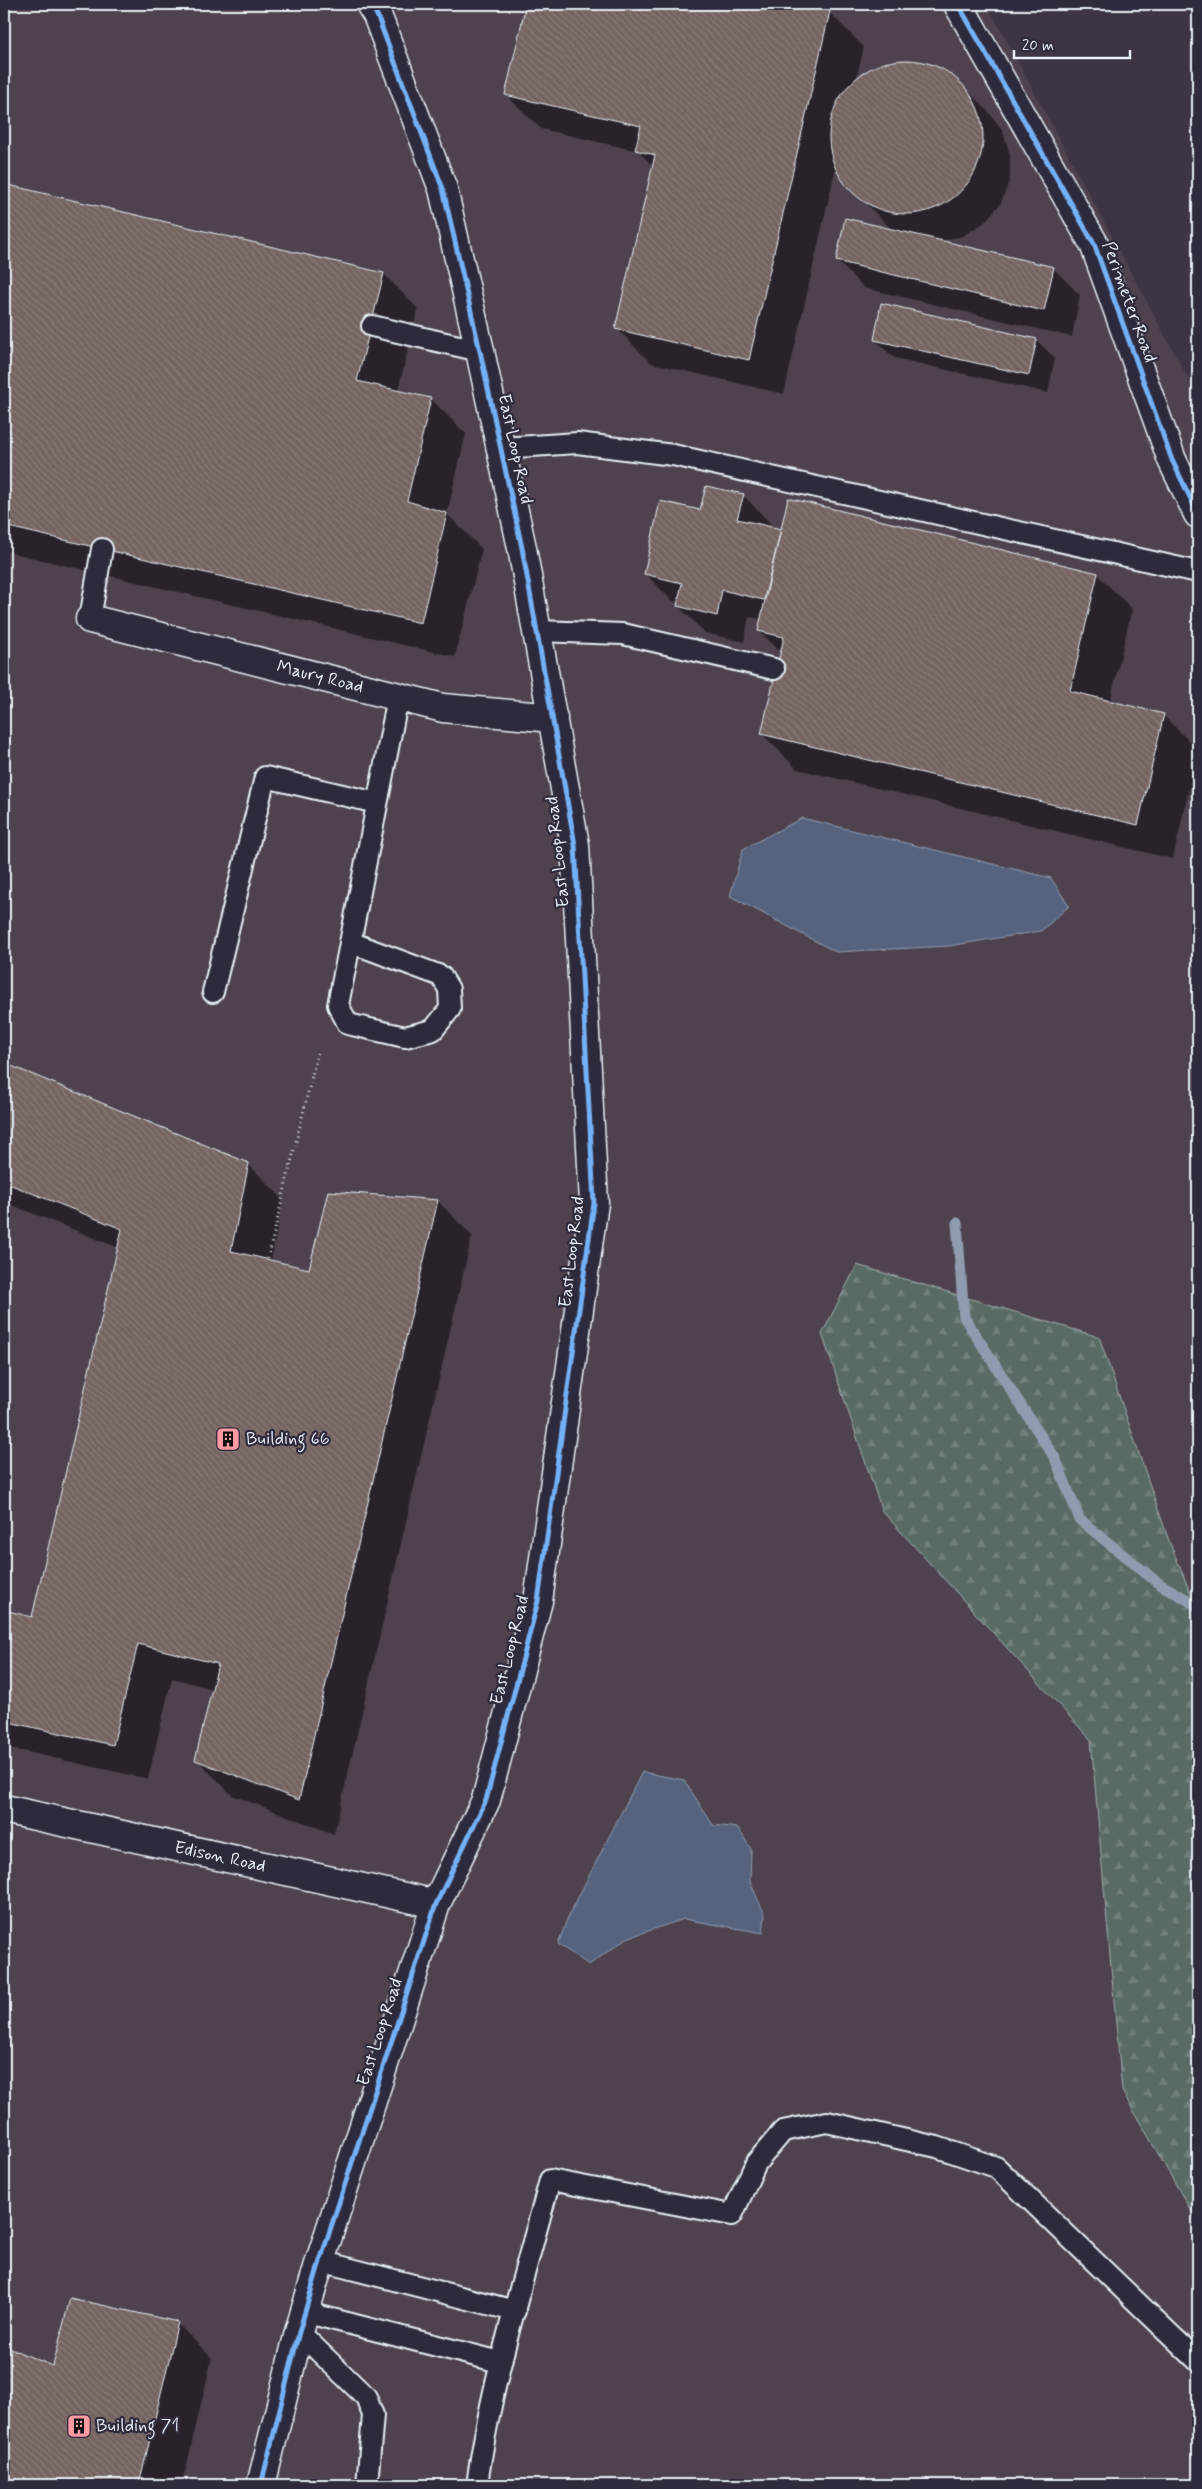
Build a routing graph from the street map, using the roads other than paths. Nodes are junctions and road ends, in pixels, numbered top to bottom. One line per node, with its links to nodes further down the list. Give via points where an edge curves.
1 (370, 4): 4 (street, East Loop Road, via 443,189)
2 (958, 4): 6 (street, Perimeter Road, via 1094,244 1172,460)
3 (372, 326): 4 (lane)
4 (480, 351): 5 (street, East Loop Road)
5 (501, 448): 8 (lane, via 577,444 673,454); 10 (street, East Loop Road)
6 (1198, 514)
7 (102, 549): 9 (lane)
8 (1198, 572)
9 (90, 619): 12 (street, Maury Road)
10 (537, 631): 11 (lane, via 623,634); 13 (street, East Loop Road)
11 (774, 669)
12 (398, 697): 13 (street, Maury Road, via 443,708); 14 (lane)
13 (553, 718): 18 (street, East Loop Road, via 575,845 594,1203 538,1601 486,1800)
14 (378, 803): 15 (lane); 16 (lane, via 265,778)
15 (350, 942): 15 (lane, via 338,1005 348,1024 405,1036 433,1030 450,1009 449,989 441,976)
16 (213, 992)
17 (4, 1809): 18 (street, Edison Road)
18 (436, 1904): 19 (street, East Loop Road)
19 (320, 2261): 20 (lane); 21 (street, East Loop Road)
20 (515, 2311): 22 (lane, via 550,2180 732,2215 756,2163 783,2131 827,2122 937,2147 996,2167); 23 (lane)
21 (302, 2322): 23 (lane); 24 (street, East Loop Road); 25 (lane, via 366,2397 374,2416)
22 (1198, 2361)
23 (500, 2362): 26 (lane)
24 (261, 2485)
25 (367, 2485)
26 (477, 2485)

